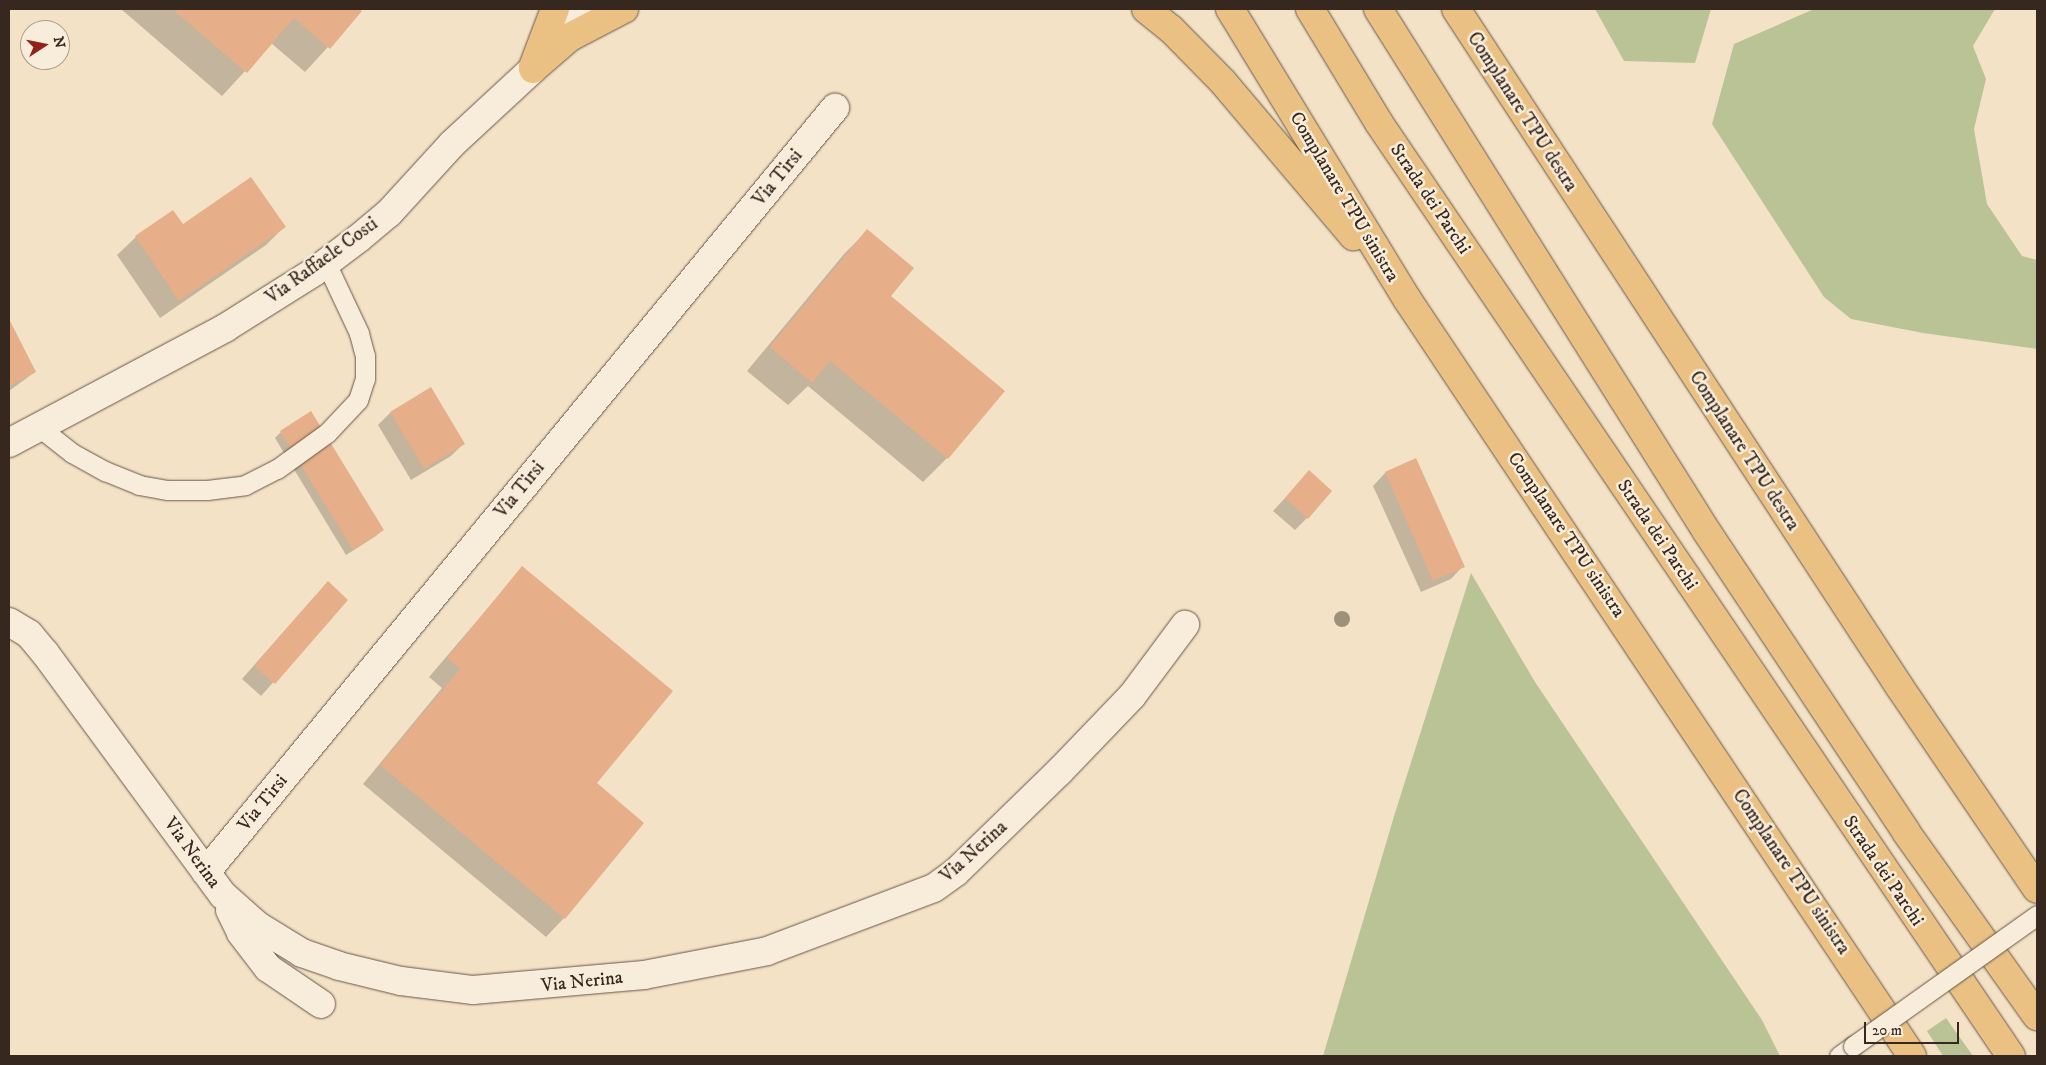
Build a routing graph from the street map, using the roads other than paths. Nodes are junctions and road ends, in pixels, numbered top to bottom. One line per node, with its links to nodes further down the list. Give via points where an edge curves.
1 (555, 9): 9 (highway)
2 (581, 9): 9 (street, Via Raffaele Costi)
3 (624, 9): 9 (highway, via 570,37)
4 (1146, 9): 12 (highway, via 1171,29 1223,82 1275,148)
5 (1230, 9): 12 (highway, Complanare TPU sinistra)
6 (1310, 9): 25 (highway, Strada dei Parchi, via 1380,123)
7 (1378, 9): 22 (highway, via 1707,532 1906,832)
8 (1456, 9): 18 (highway, Complanare TPU destra, via 1861,628)
9 (533, 69): 11 (street, Via Raffaele Costi, via 452,144 389,213)
10 (835, 108): 17 (street, Via Tirsi)
11 (326, 263): 13 (street, Via Raffaele Costi, via 224,328); 13 (lane, via 359,332 365,356 365,378 358,400 327,433 277,469 245,485 208,490 168,490 139,485 72,453)
12 (1407, 299): 24 (highway, Complanare TPU sinistra)
13 (39, 427): 14 (street, Via Raffaele Costi)
14 (9, 443)
15 (9, 622): 17 (street, Via Nerina, via 29,634 51,660)
16 (1185, 625): 19 (street, Via Nerina, via 1132,696 956,872 909,900 767,951 644,976 473,990 401,981 302,953 258,926)
17 (206, 872): 19 (street, Via Nerina)
18 (2037, 889)
19 (223, 895): 21 (street, via 241,933 268,968)
20 (2037, 915): 23 (lane, bridge)
21 (321, 1004)
22 (2037, 1016)
23 (1846, 1051)
24 (1912, 1056)
25 (2011, 1056)

